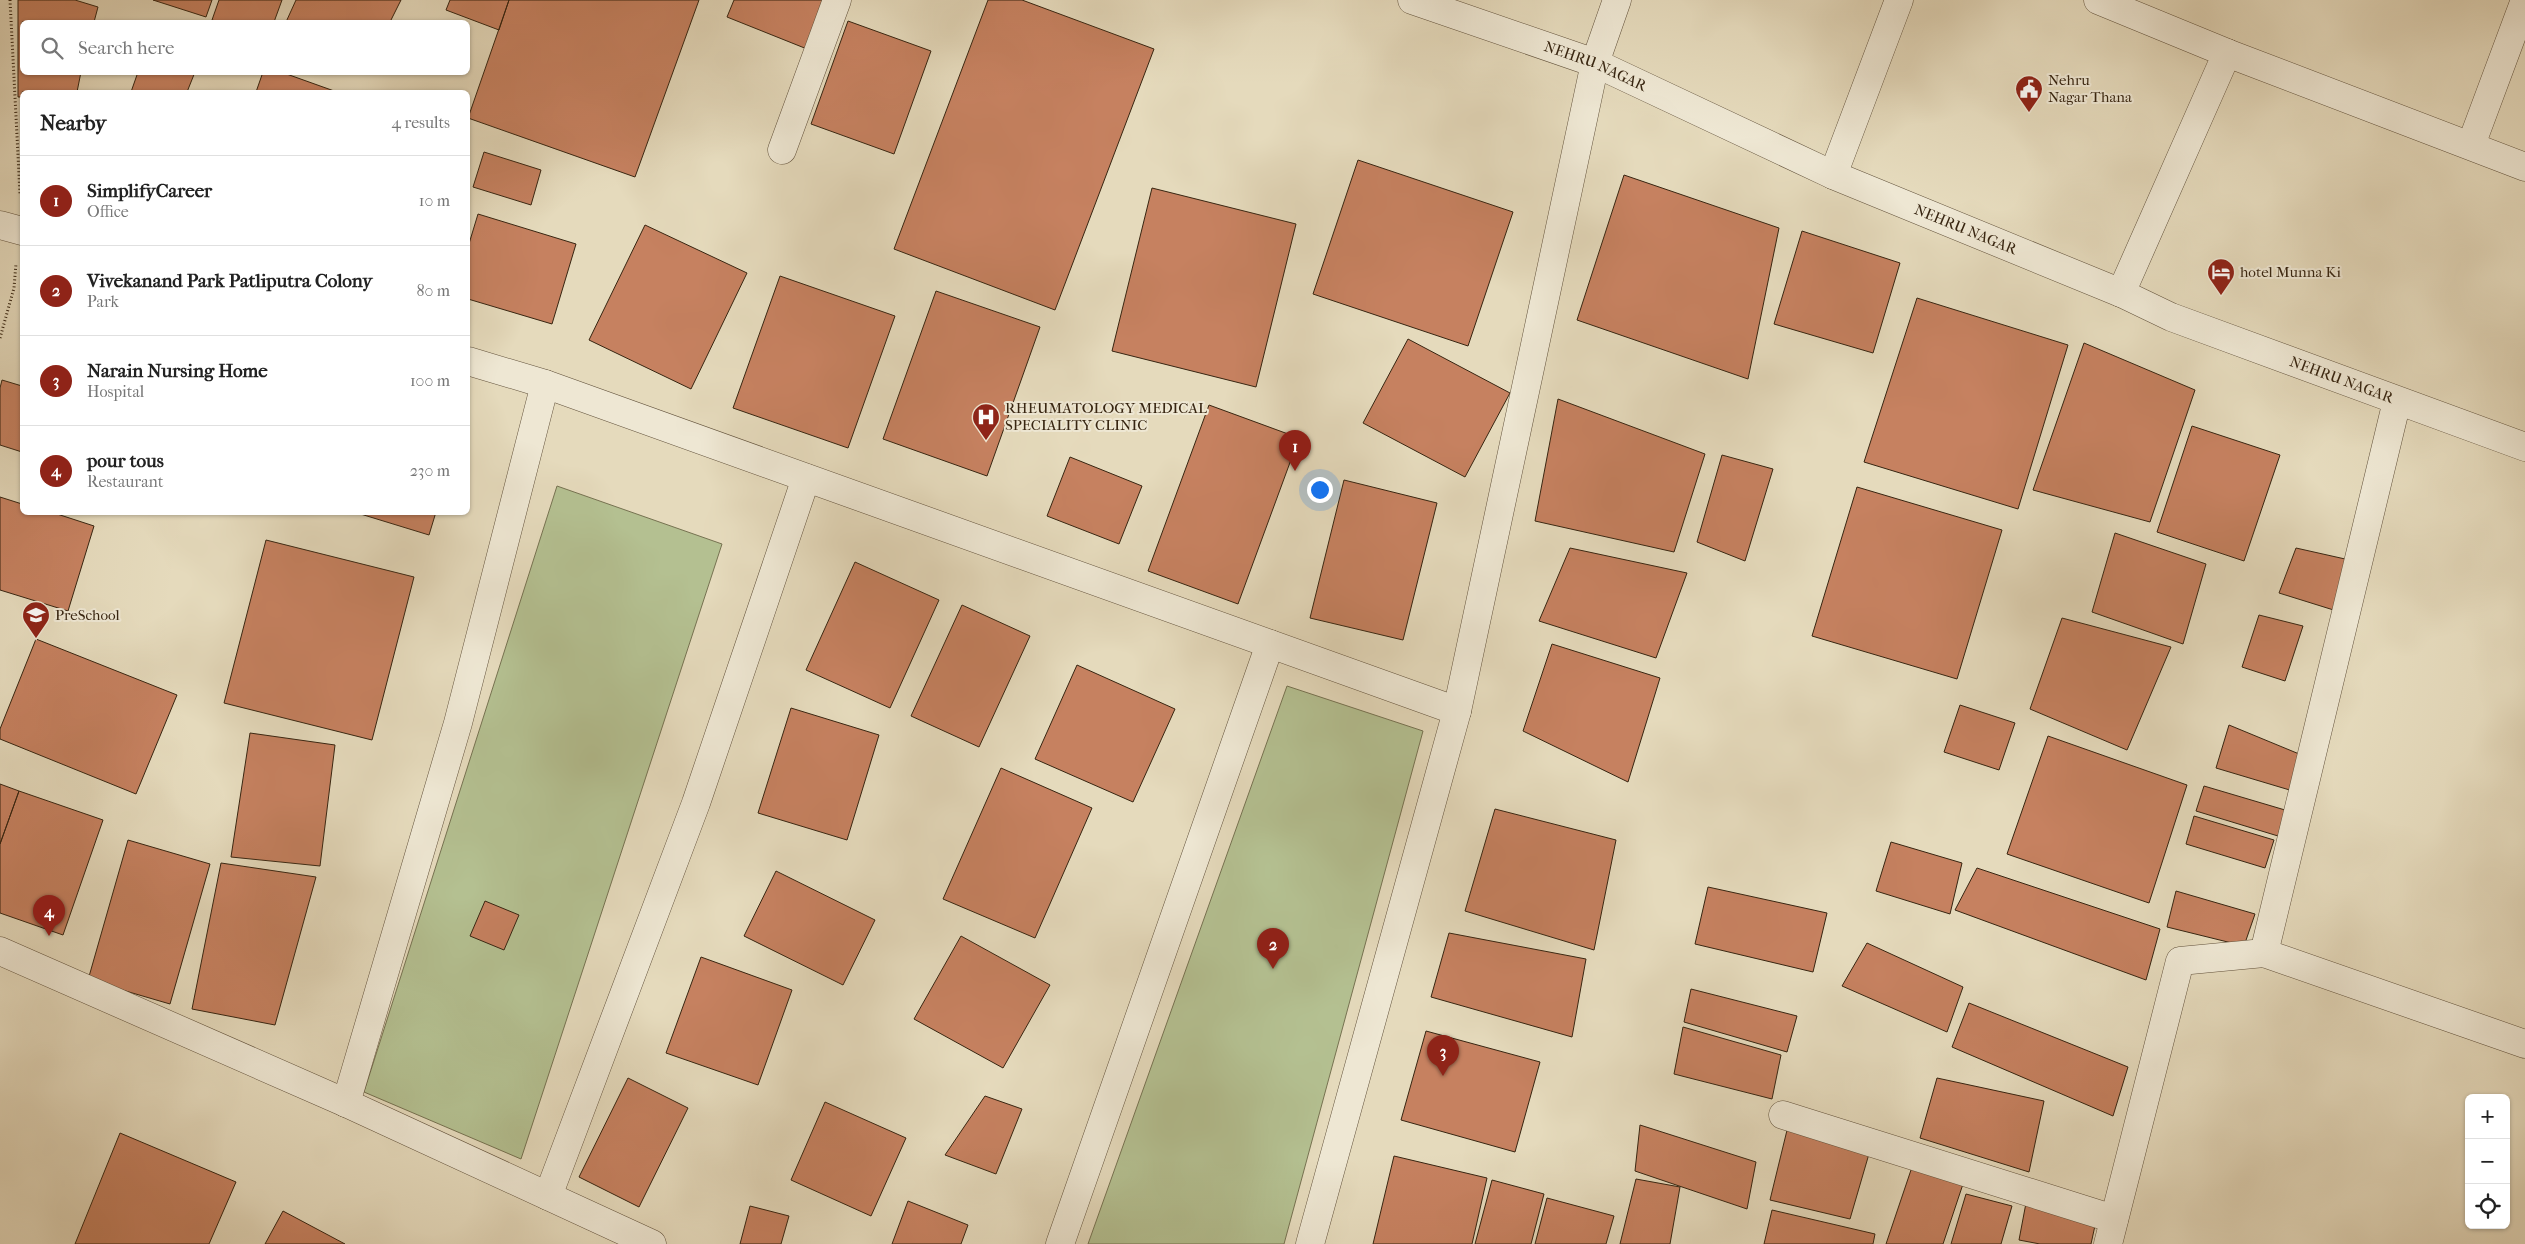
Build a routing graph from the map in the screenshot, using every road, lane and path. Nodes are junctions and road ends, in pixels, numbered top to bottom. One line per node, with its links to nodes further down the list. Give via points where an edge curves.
1 (10, 0): 14 (path)
2 (837, 0): 11 (street)
3 (1412, 0): 9 (street, NEHRU NAGAR)
4 (1617, 0): 9 (street)
5 (1899, 0): 13 (street)
6 (2098, 0): 8 (street)
7 (2525, 0): 10 (street)
8 (2227, 53): 10 (street); 18 (street)
9 (1595, 63): 13 (street, NEHRU NAGAR); 26 (street)
10 (2471, 145): 12 (street)
11 (782, 150)
12 (2525, 167)
13 (1833, 175): 18 (street, NEHRU NAGAR)
14 (20, 196)
15 (0, 225): 16 (street)
16 (20, 230)
17 (16, 260): 19 (path, via 14,288)
18 (2121, 293): 22 (street, NEHRU NAGAR, via 2171,317)
19 (0, 338)
20 (470, 362): 21 (street)
21 (545, 384): 24 (street); 30 (street, via 458,723)
22 (2397, 401): 23 (street, NEHRU NAGAR); 28 (street)
23 (2525, 448)
24 (806, 478): 25 (street); 32 (street, via 696,803)
25 (1270, 644): 26 (street); 35 (street)
26 (1458, 711): 36 (street)
27 (0, 951): 30 (street)
28 (2264, 953): 29 (street); 33 (street, via 2180,961)
29 (2525, 1044)
30 (346, 1103): 32 (street)
31 (1783, 1115): 33 (street)
32 (548, 1196): 34 (street)
33 (2111, 1232)
34 (652, 1244)
35 (1060, 1244)
36 (1310, 1244)

